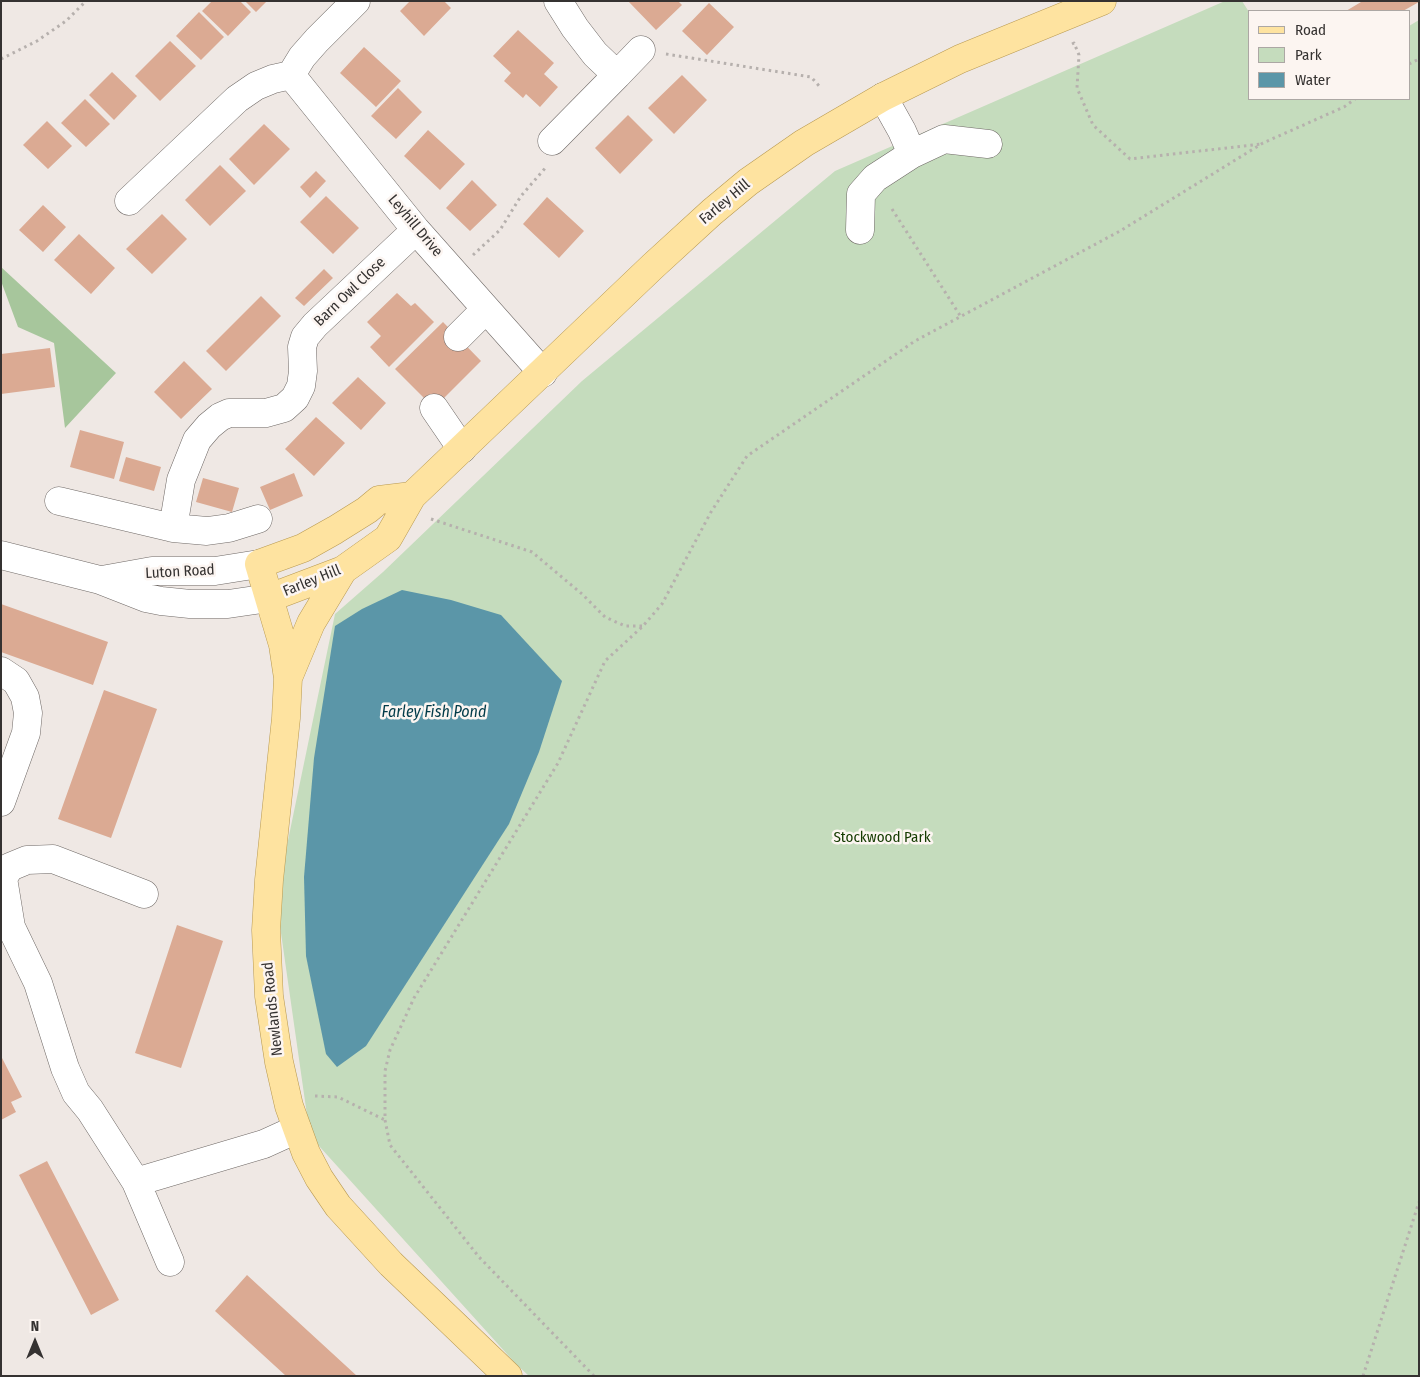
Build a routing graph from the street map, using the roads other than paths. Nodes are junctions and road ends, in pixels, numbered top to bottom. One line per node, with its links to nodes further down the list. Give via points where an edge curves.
1 (356, 1): 5 (street, via 302,57)
2 (558, 1): 6 (street, via 574,28)
3 (1102, 1): 7 (main road, Farley Hill, via 960,58)
4 (641, 50): 6 (street)
5 (292, 75): 11 (street, via 256,86 237,99); 12 (street, Leyhill Drive)
6 (617, 75): 8 (street)
7 (883, 97): 10 (street); 16 (main road, Farley Hill, via 804,143 748,182 653,266)
8 (552, 141)
9 (988, 144): 10 (street, via 944,139)
10 (912, 154): 13 (street, via 875,178 861,194)
11 (129, 201)
12 (416, 230): 14 (street, Leyhill Drive); 22 (street, Barn Owl Close, via 305,338 301,386 295,398 284,408 266,413 230,413 220,417 197,440 181,480)
13 (860, 230)
14 (486, 309): 15 (street); 16 (street, Leyhill Drive)
15 (458, 337)
16 (543, 372): 18 (main road, Farley Hill)
17 (434, 408): 18 (street)
18 (462, 449): 20 (main road, Farley Hill)
19 (59, 501): 22 (street)
20 (418, 507): 24 (main road, via 379,500 303,548); 25 (main road, Farley Hill, via 388,538)
21 (258, 519): 22 (street, via 207,531)
22 (173, 528)
23 (1, 555): 26 (street, Luton Road)
24 (260, 564): 26 (street, Luton Road, via 215,571 152,572); 27 (main road, Newlands Road)
25 (343, 570): 27 (main road, Farley Hill); 29 (main road, via 312,623)
26 (100, 580): 27 (street, Luton Road, via 146,598 190,604 228,604)
27 (269, 598): 29 (main road, Newlands Road, via 283,645)
28 (1, 671): 30 (street, via 16,681 25,697 28,713 26,733)
29 (288, 678): 33 (main road, Newlands Road, via 266,930 279,1062)
30 (1, 802)
31 (6, 856): 32 (street, via 27,860 53,859); 34 (street, via 3,878 11,927 38,983 65,1068 76,1093)
32 (144, 894)
33 (297, 1129): 34 (street, via 264,1144); 36 (main road, Newlands Road, via 319,1178 338,1206 391,1264)
34 (136, 1182): 35 (street)
35 (170, 1262)
36 (508, 1376)

